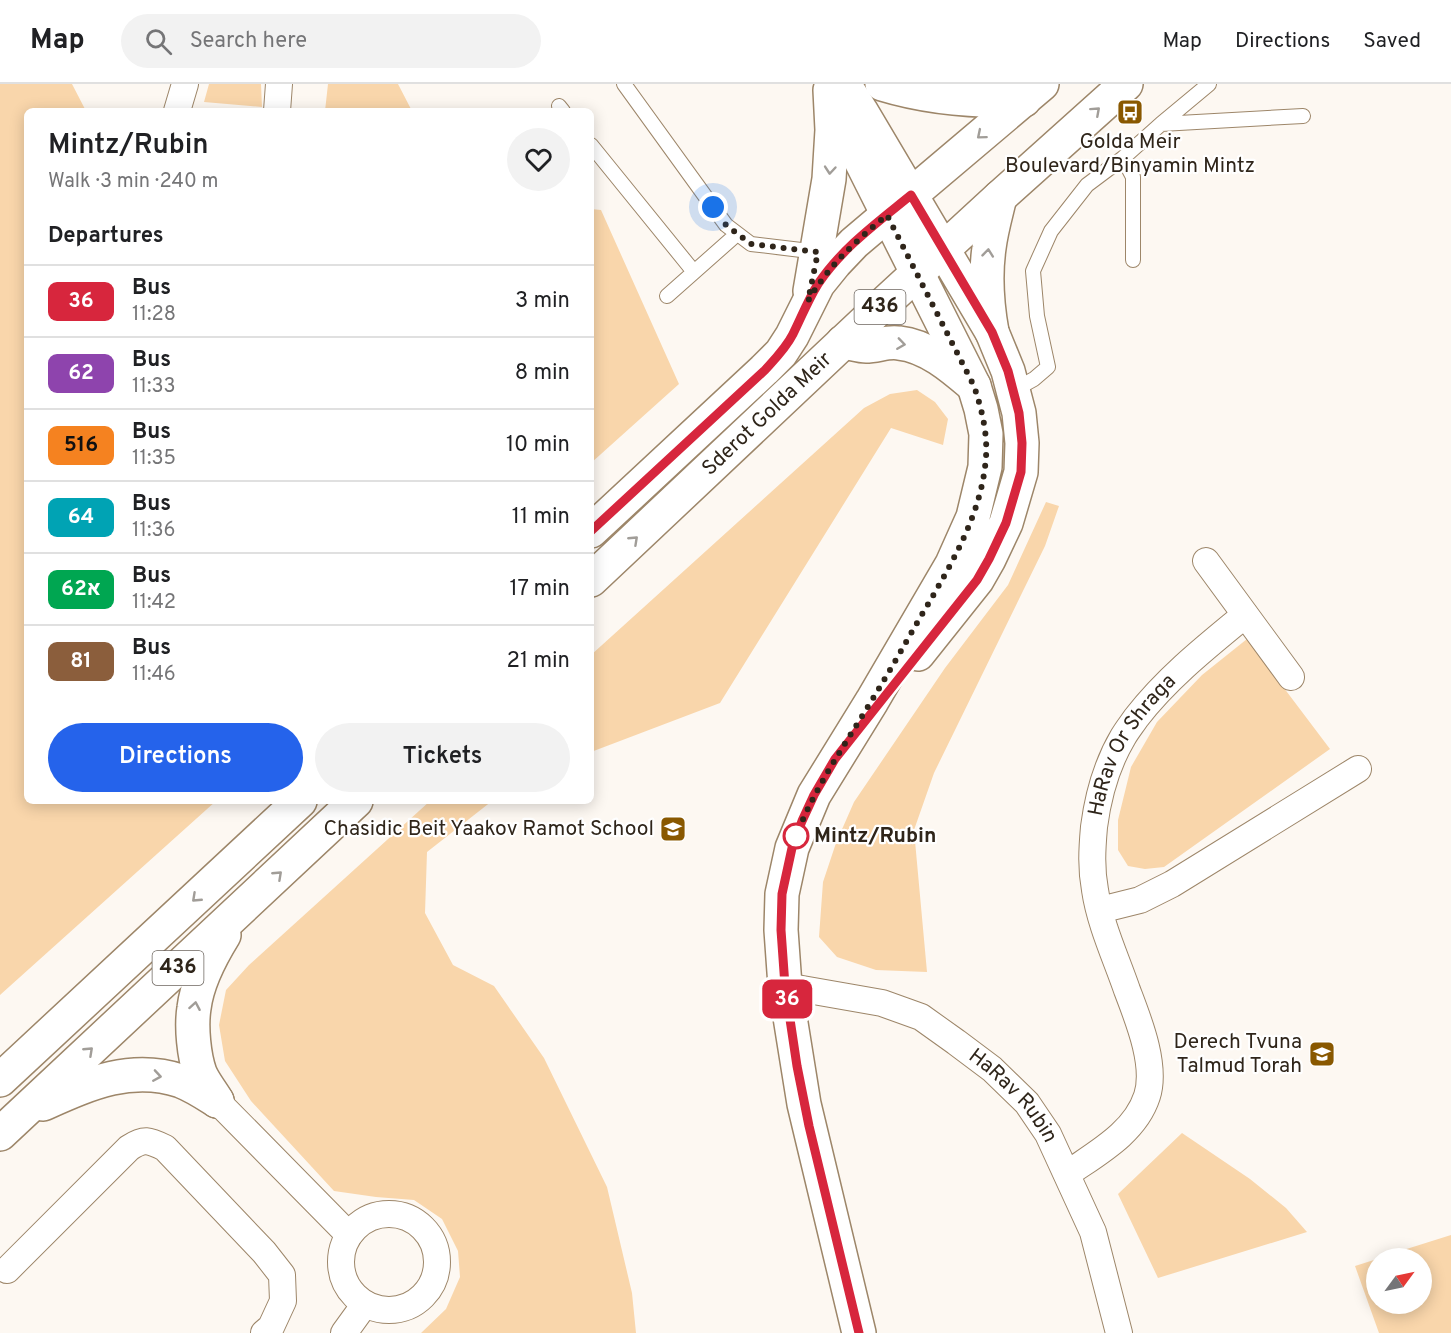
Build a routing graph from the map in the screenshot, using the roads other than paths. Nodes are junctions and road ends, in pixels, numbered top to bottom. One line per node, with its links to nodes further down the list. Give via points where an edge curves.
1 (185, 84): 9 (street)
2 (279, 84): 10 (street)
3 (624, 84): 17 (lane, via 726,225)
4 (882, 84): 8 (main road, via 939,97 983,100)
5 (1126, 84): 15 (main road, 436, one-way to 5)
6 (1209, 84): 12 (lane)
7 (834, 86): 16 (main road, via 861,111); 19 (main road, one-way to 19, via 831,159)
8 (1033, 92): 16 (main road, Sderot Golda Meir, one-way to 16)
9 (178, 108)
10 (277, 108)
11 (1303, 116): 12 (lane)
12 (1161, 124): 14 (lane)
13 (594, 149): 21 (lane)
14 (1123, 158): 20 (lane, via 1132,177); 28 (lane, via 1087,186 1051,231 1033,271 1048,367)
15 (1000, 197): 18 (main road, 436); 25 (main road, one-way to 15, via 987,261)
16 (899, 205): 18 (main road); 22 (main road); 24 (main road, Sderot Golda Meir, via 835,263)
17 (737, 234): 19 (lane, via 751,244); 21 (lane)
18 (944, 249): 22 (main road, Sderot Golda Meir / 436); 25 (main road)
19 (818, 252): 24 (main road)
20 (1133, 260)
21 (694, 272): 23 (lane)
22 (918, 273): 26 (main road, Sderot Golda Meir / 436); 27 (main road)
23 (668, 296)
24 (808, 301): 29 (main road, Sderot Golda Meir, via 792,336 765,370)
25 (992, 332): 28 (main road)
26 (843, 342): 27 (main road, one-way to 27, via 910,345 941,360); 31 (main road, Sderot Golda Meir / 436, one-way to 26)
27 (974, 386): 34 (main road, via 986,434 985,467 973,517 952,564)
28 (1014, 390): 34 (main road, via 1022,443 1021,472 1006,523 989,559 977,580)
29 (594, 528)
30 (1206, 561): 32 (street)
31 (594, 577)
32 (1245, 615): 33 (street); 39 (street, HaRav Or Shraga, via 1189,661 1123,736 1107,769 1096,806 1091,855)
33 (1292, 677)
34 (835, 759): 40 (main road, via 814,795 792,848 782,894)
35 (1358, 769): 39 (street, via 1172,884 1140,900)
36 (297, 804): 41 (main road, 436, one-way to 41)
37 (353, 804): 38 (main road, 436, one-way to 37)
38 (241, 910): 42 (main road, one-way to 38, via 198,1065 193,1009 210,962); 43 (main road, 436, one-way to 38)
39 (1100, 910): 44 (street, HaRav Or Shraga, via 1145,1041 1147,1095 1123,1133)
40 (785, 986): 44 (street, HaRav Rubin, via 882,1003 921,1017 992,1069 1027,1103); 50 (main road, via 804,1104)
41 (0, 1080)
42 (217, 1101): 43 (main road, one-way to 42, via 92,1083 110,1078 156,1074 196,1088); 45 (street)
43 (11, 1124)
44 (1068, 1174): 51 (street, HaRav Rubin, via 1093,1232)
45 (349, 1235): 47 (street, via 340,1262 347,1287); 47 (street, via 359,1223 374,1215 408,1216 422,1225 432,1239 438,1263 431,1287 413,1305 389,1311)
46 (7, 1270): 48 (street, via 129,1148 140,1141 152,1142 165,1148 282,1275 283,1301)
47 (365, 1304): 49 (street)
48 (264, 1333)
49 (344, 1333)
50 (859, 1333)
51 (1119, 1333)

